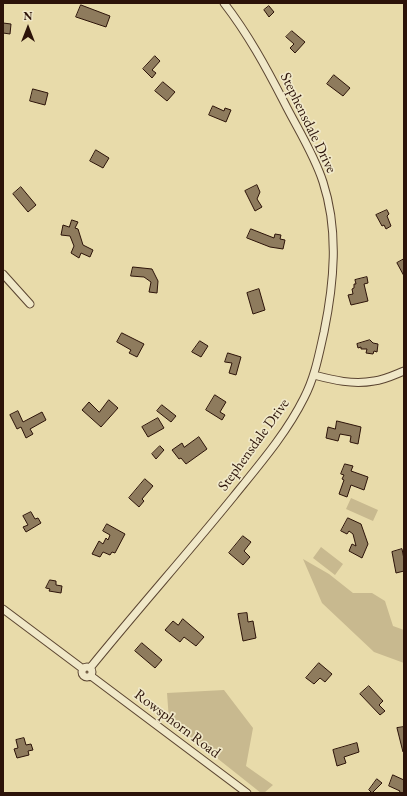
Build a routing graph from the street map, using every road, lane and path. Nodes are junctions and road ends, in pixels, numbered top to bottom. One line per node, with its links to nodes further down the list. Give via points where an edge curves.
1 (224, 3): 5 (street, Stephensdale Drive, via 263,62 314,159 323,182 332,230 334,259 328,312)
2 (3, 274): 3 (street)
3 (30, 304)
4 (404, 371): 5 (street, via 362,383)
5 (314, 376): 7 (street, Stephensdale Drive, via 295,415 259,464)
6 (3, 609): 7 (street, Rowsphorn Road)
7 (88, 671): 8 (street, Rowsphorn Road)
8 (247, 793)

